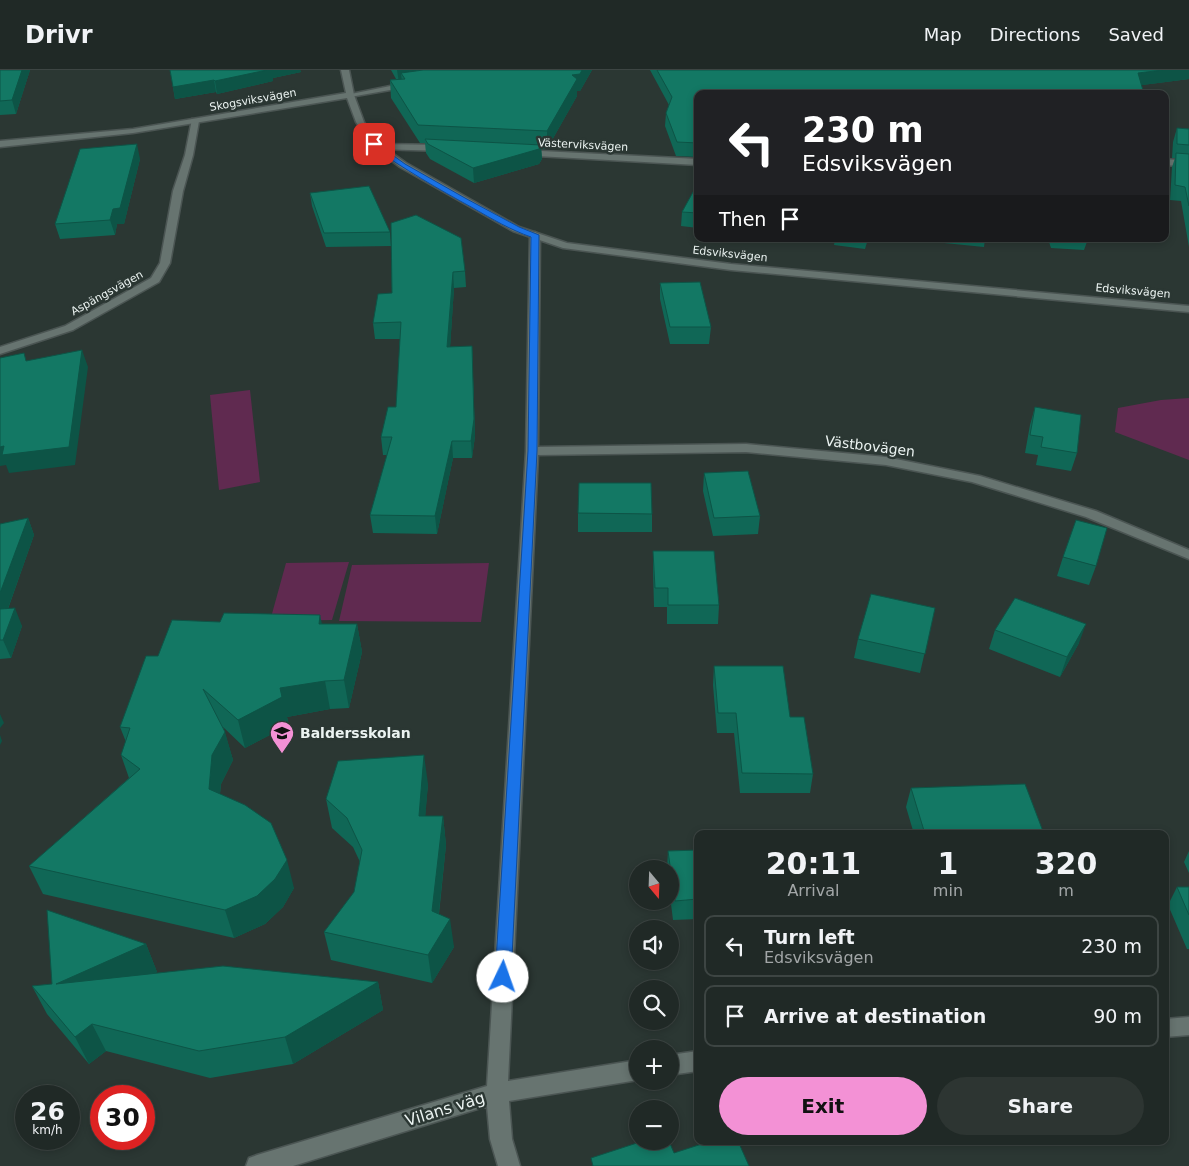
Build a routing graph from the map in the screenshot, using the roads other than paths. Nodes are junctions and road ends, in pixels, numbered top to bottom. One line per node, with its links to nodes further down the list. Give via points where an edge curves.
1 (344, 70): 3 (street, Edsviksvägen)
2 (421, 83): 3 (street, Skogsviksvägen)
3 (350, 95): 4 (street, Skogsviksvägen); 6 (street, Edsviksvägen, via 360,122)
4 (195, 121): 5 (street, Skogsviksvägen, via 133,131); 14 (street, Aspängsvägen, via 165,263 155,280 69,328)
5 (0, 144)
6 (378, 147): 7 (street); 12 (street, Edsviksvägen, via 462,200 516,229)
7 (453, 149)
8 (512, 152): 9 (street, Västerviksvägen)
9 (694, 162)
10 (1169, 162): 11 (street)
11 (1189, 164)
12 (535, 235): 13 (street, Edsviksvägen, via 566,246 731,267); 15 (street)
13 (1189, 309)
14 (0, 352)
15 (532, 451): 16 (street, Västbovägen, via 746,448 886,461 975,479 1091,514); 22 (street)
16 (1189, 555)
17 (1189, 1026): 18 (street)
18 (1169, 1028)
19 (694, 1062): 20 (street)
20 (679, 1064)
21 (629, 1071): 22 (street, Vilans väg)
22 (497, 1093): 23 (street, Vilans väg); 24 (street, via 501,1139)
23 (257, 1166)
24 (509, 1166)

